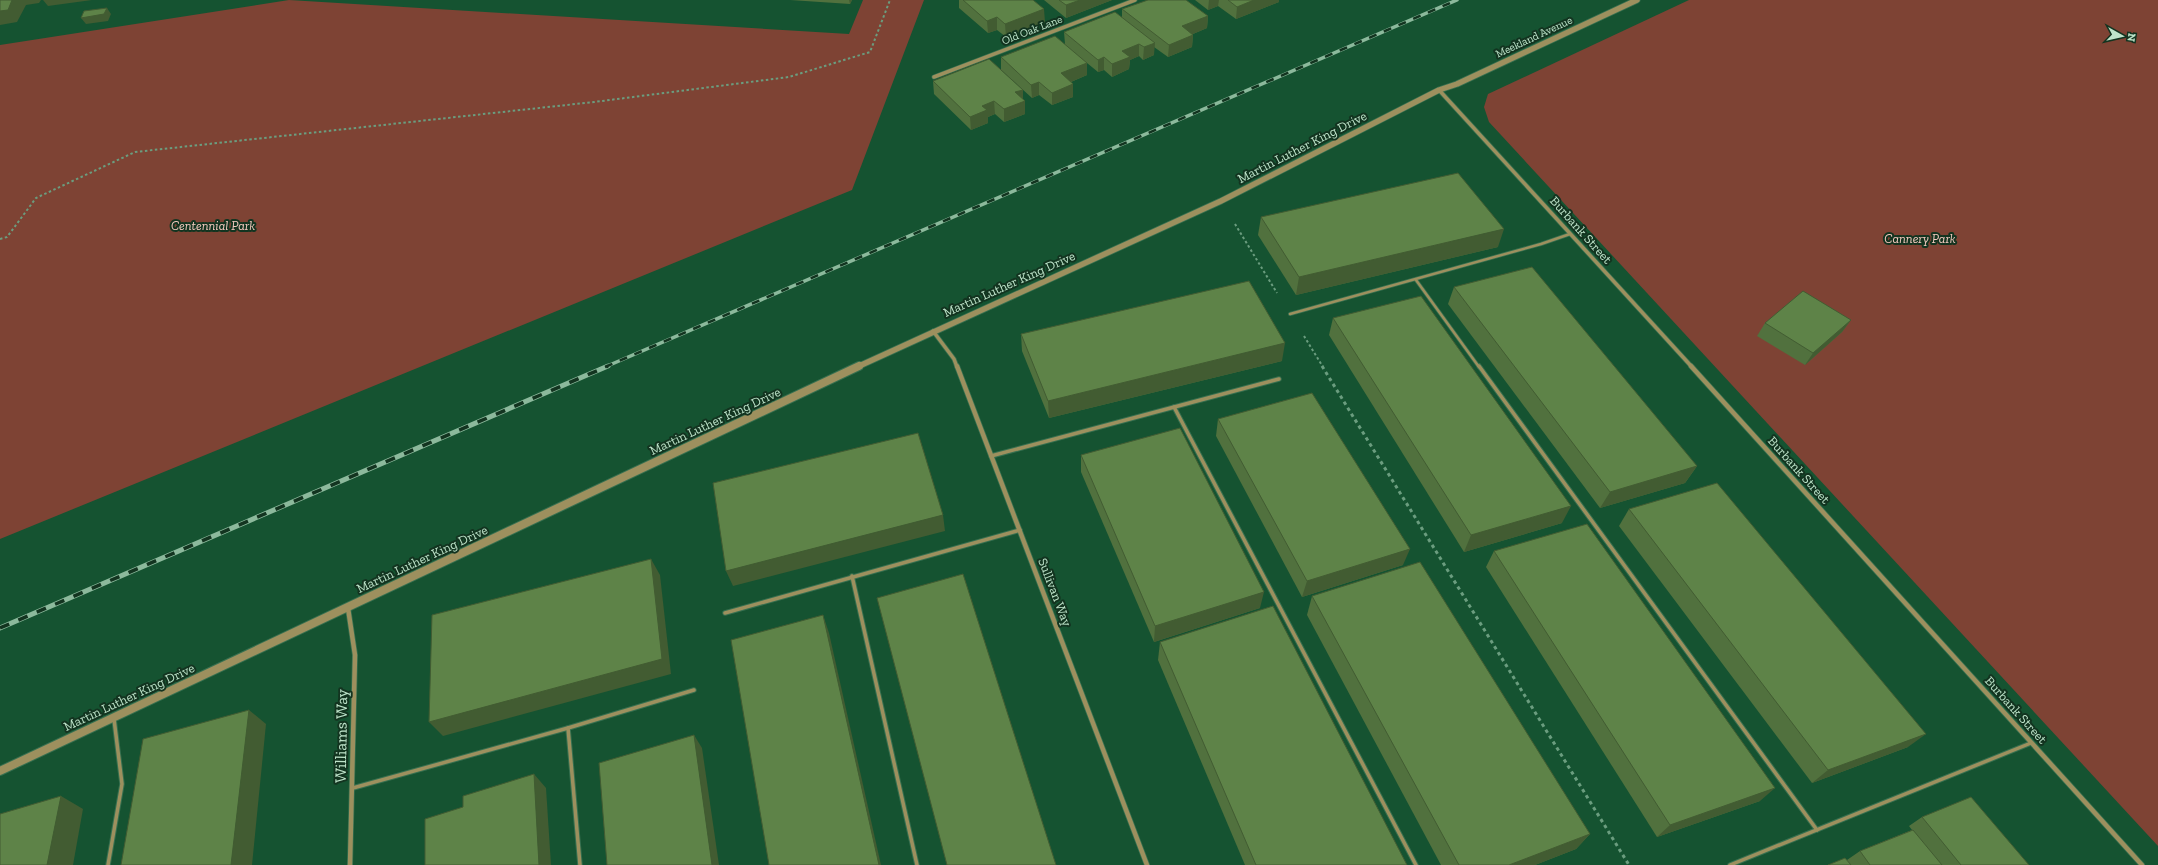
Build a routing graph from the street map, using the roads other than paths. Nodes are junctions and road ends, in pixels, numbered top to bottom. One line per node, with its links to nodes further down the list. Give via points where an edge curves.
1 (1135, 0): 3 (street, Old Oak Lane)
2 (1637, 0): 4 (street, Meekland Avenue)
3 (934, 77)
4 (1439, 90): 5 (street, Burbank Street); 8 (street, Martin Luther King Drive, via 1221,201)
5 (1570, 234): 6 (lane); 19 (street, Burbank Street)
6 (1416, 280): 7 (lane); 22 (lane)
7 (1290, 314)
8 (933, 331): 11 (street, Sullivan Way, via 954,360); 14 (street, Martin Luther King Drive)
9 (1280, 379): 10 (lane)
10 (1174, 407): 11 (lane); 28 (lane)
11 (991, 456): 12 (street, Sullivan Way)
12 (1020, 530): 13 (lane); 27 (street, Sullivan Way)
13 (852, 576): 15 (lane); 26 (lane)
14 (348, 608): 17 (street, Martin Luther King Drive); 21 (street, Williams Way, via 355,656)
15 (726, 613)
16 (694, 690): 18 (lane)
17 (114, 717): 20 (street, Martin Luther King Drive); 23 (lane, via 122,784)
18 (568, 728): 21 (lane); 25 (lane)
19 (2031, 743): 22 (lane); 30 (street, Burbank Street)
20 (0, 771)
21 (353, 788): 24 (street, Williams Way)
22 (1817, 830): 29 (lane)
23 (108, 865)
24 (350, 865)
25 (580, 865)
26 (917, 865)
27 (1147, 865)
28 (1416, 865)
29 (1730, 865)
30 (2142, 865)

